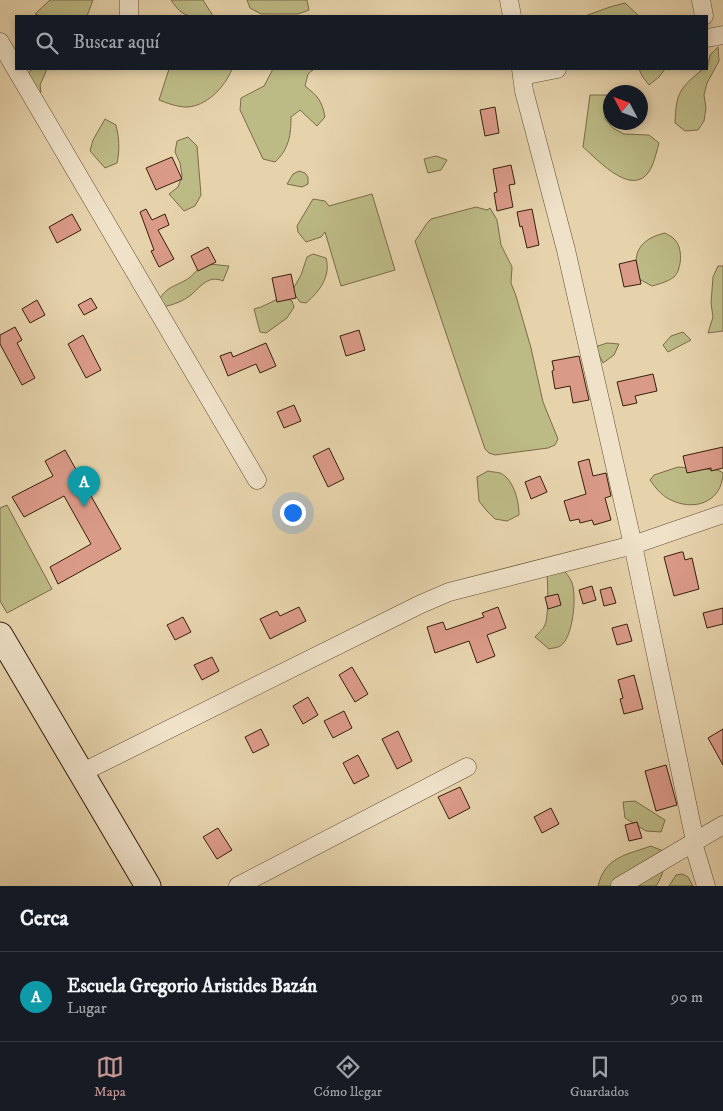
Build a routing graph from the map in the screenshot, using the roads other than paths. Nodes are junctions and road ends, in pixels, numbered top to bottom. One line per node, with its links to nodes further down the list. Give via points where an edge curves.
1 (129, 0): 4 (street)
2 (509, 0): 5 (street)
3 (701, 0): 6 (street)
4 (129, 15)
5 (512, 15)
6 (704, 15)
7 (723, 35): 8 (street)
8 (708, 37)
9 (0, 42): 10 (street)
10 (15, 68)
11 (16, 70): 14 (street)
12 (546, 70): 13 (street)
13 (521, 72): 16 (street, via 566,250)
14 (257, 480)
15 (723, 514): 16 (street)
16 (633, 545): 19 (street, via 449,592); 21 (street)
17 (0, 635): 19 (street)
18 (467, 767): 23 (street)
19 (81, 773): 22 (street)
20 (723, 825): 21 (street)
21 (694, 842): 24 (street); 25 (street)
22 (148, 886)
23 (238, 886)
24 (620, 886)
25 (706, 886)

